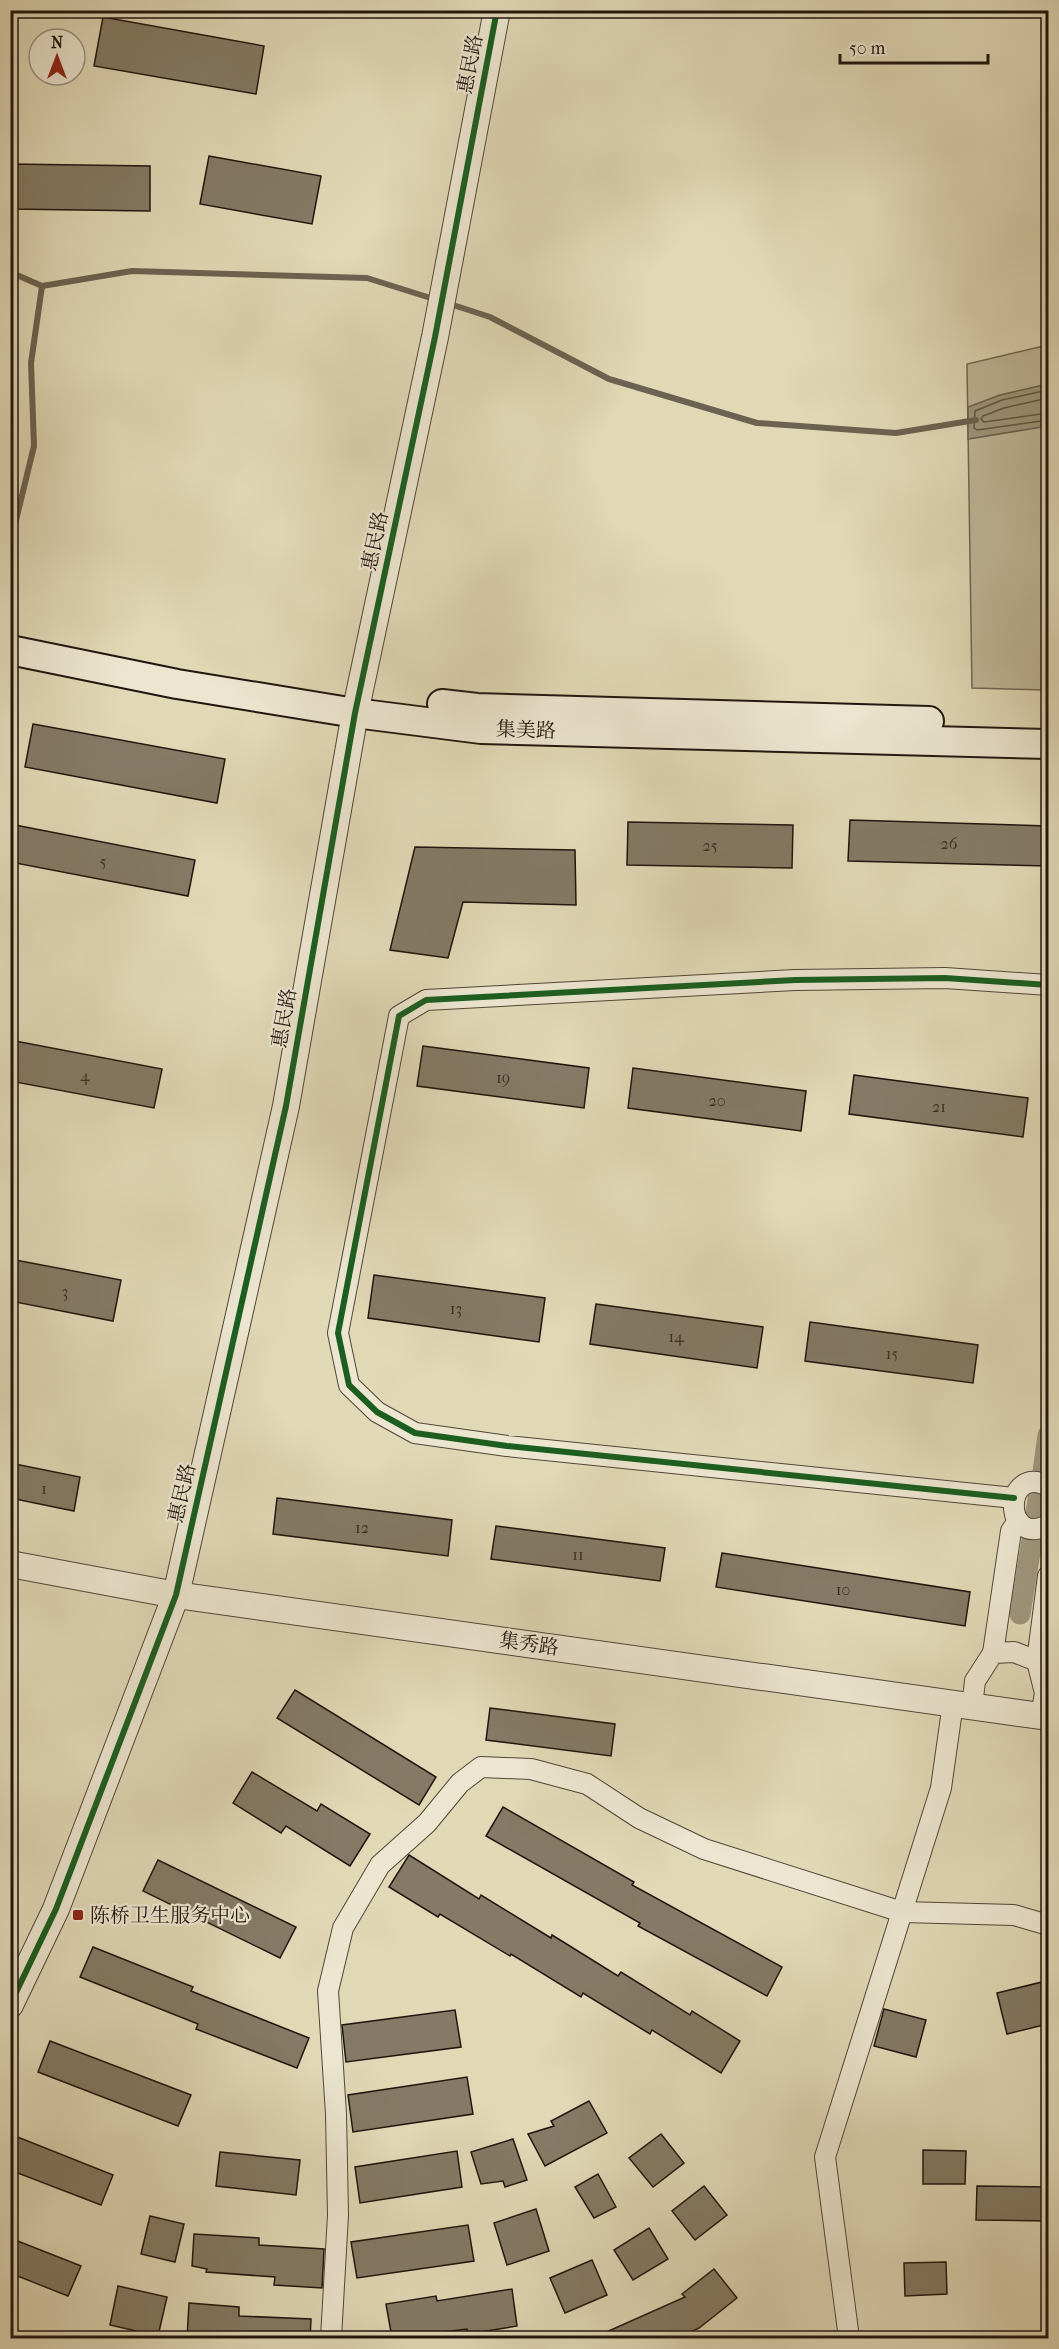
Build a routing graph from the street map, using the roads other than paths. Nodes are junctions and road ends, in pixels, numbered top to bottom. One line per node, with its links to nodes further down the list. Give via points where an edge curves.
1 (497, 10): 4 (street, 惠民路, via 435,337)
2 (10, 632): 4 (main road, 集美路)
3 (10, 650): 4 (main road, 集美路, via 177,684)
4 (358, 703): 5 (main road, 集美路); 6 (main road, 集美路, via 481,729); 14 (street, 惠民路, via 286,1106)
5 (1048, 724)
6 (1048, 744)
7 (1048, 985): 9 (street, via 945,978 807,980 426,1000 399,1016 338,1332 349,1385 377,1412 415,1433)
8 (1048, 1486): 9 (street, via 1031,1482)
9 (1014, 1498): 10 (street)
10 (1018, 1521): 11 (street, via 1031,1529); 15 (street, via 1011,1531)
11 (1048, 1526)
12 (10, 1564): 14 (street, 集秀路)
13 (1048, 1576): 16 (street)
14 (176, 1595): 17 (street, 集秀路); 21 (street, 惠民路, via 56,1909)
15 (993, 1653): 16 (street, via 1014,1652); 17 (street)
16 (1037, 1661): 18 (street, via 1045,1693)
17 (963, 1705): 18 (street, 集秀路); 19 (street)
18 (1045, 1716)
19 (902, 1912): 20 (street, via 1014,1915); 22 (street, via 704,1849 639,1818 586,1784 531,1769 481,1767 460,1783 427,1823 380,1865 343,1928 328,1991 338,2215); 23 (street, via 825,2157)
20 (1048, 1925)
21 (10, 2005)
22 (331, 2338)
23 (849, 2338)

